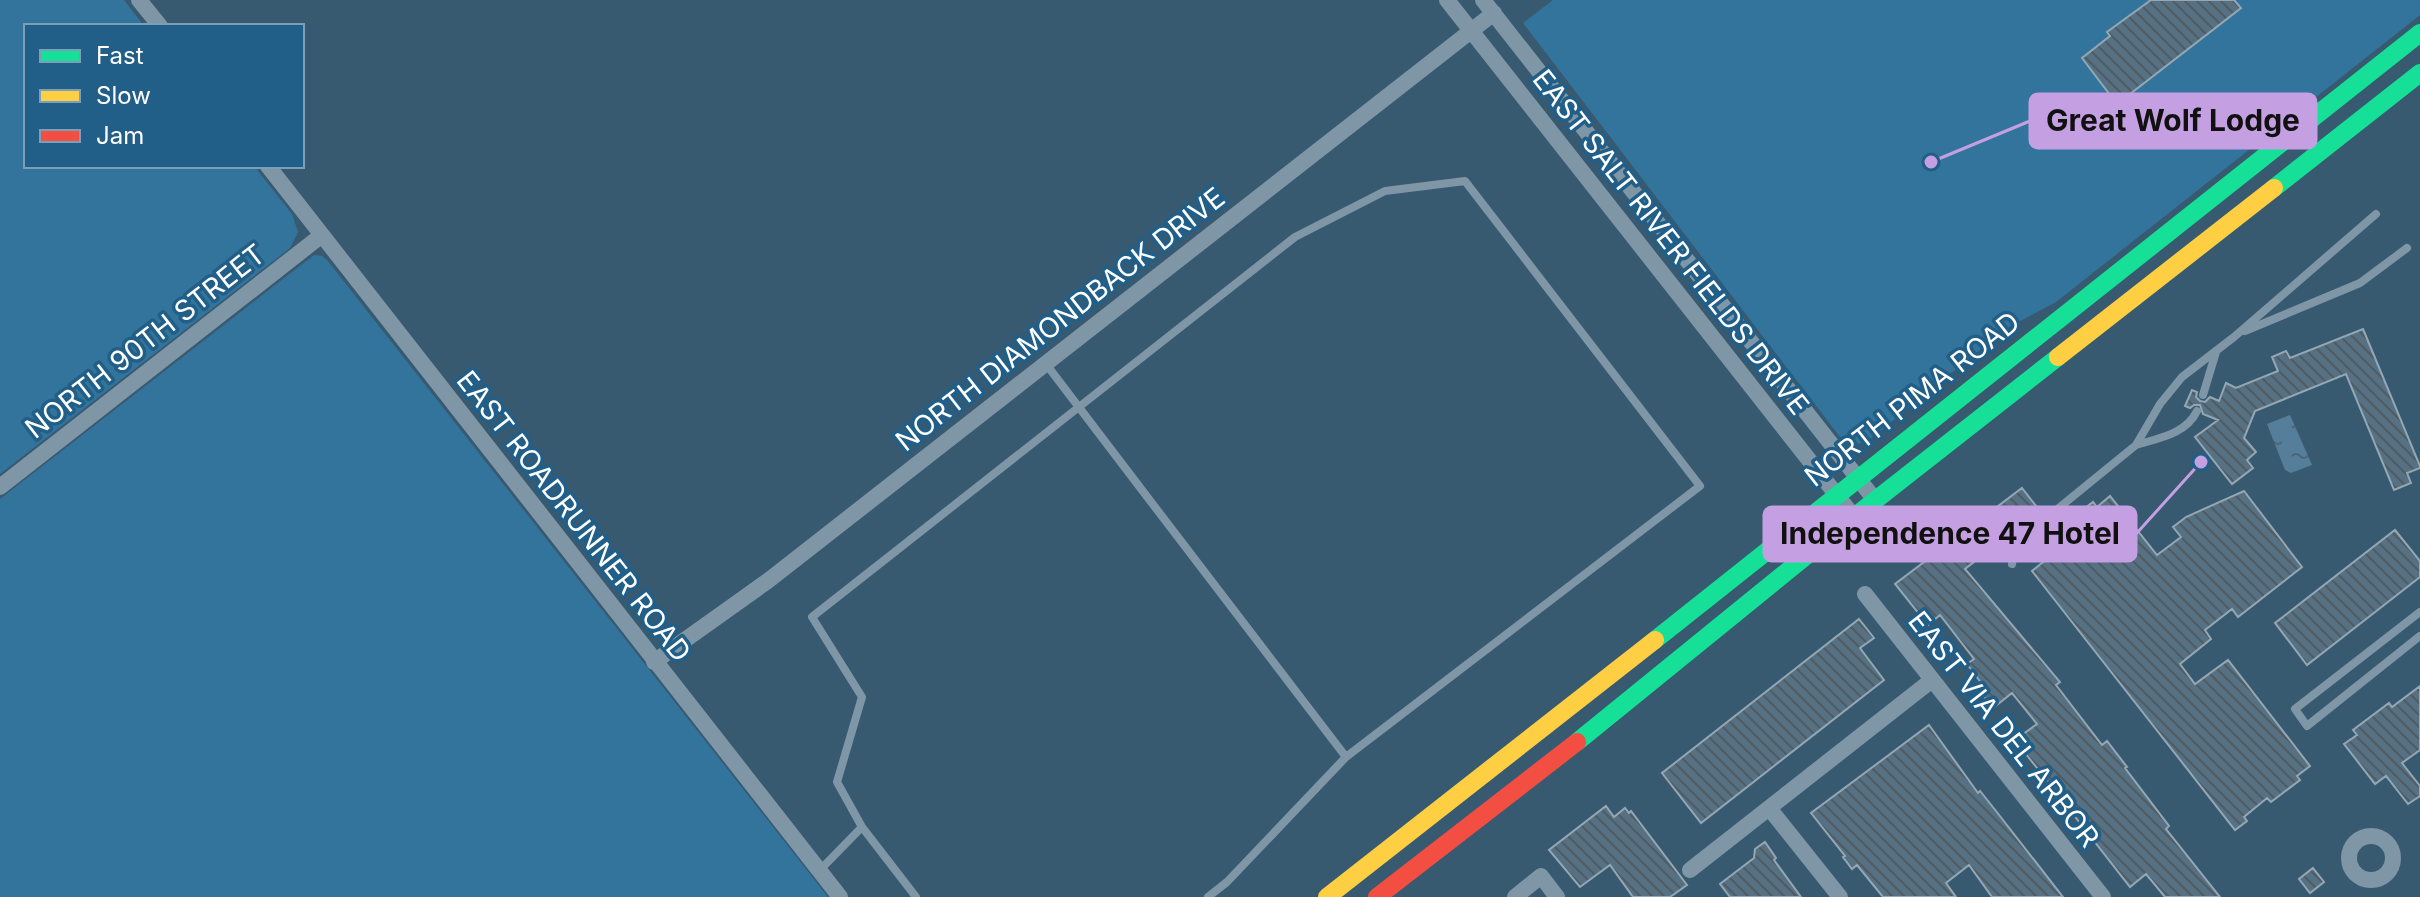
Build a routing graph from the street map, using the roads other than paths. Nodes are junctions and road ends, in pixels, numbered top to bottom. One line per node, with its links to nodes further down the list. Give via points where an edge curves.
1 (139, 0): 4 (street)
2 (1447, 0): 5 (street, EAST SALT RIVER FIELDS DRIVE)
3 (1488, 7): 5 (street, NORTH DIAMONDBACK DRIVE); 22 (street, EAST SALT RIVER FIELDS DRIVE)
4 (158, 24)
5 (1471, 31): 17 (street, NORTH DIAMONDBACK DRIVE); 24 (street, EAST SALT RIVER FIELDS DRIVE)
6 (2420, 33): 14 (main road, NORTH PIMA ROAD)
7 (2420, 52): 9 (main road, via 2328,126)
8 (2420, 73): 9 (main road, NORTH PIMA ROAD)
9 (2321, 151): 14 (main road, via 2274,167 2170,246); 25 (main road, NORTH PIMA ROAD)
10 (270, 168): 12 (street, EAST ROADRUNNER ROAD)
11 (2376, 214): 15 (lane)
12 (322, 235): 23 (street, NORTH 90TH STREET); 31 (street, EAST ROADRUNNER ROAD)
13 (2407, 248): 15 (lane, via 2360,283)
14 (2134, 259): 22 (main road, NORTH PIMA ROAD)
15 (2234, 337): 16 (lane)
16 (2216, 351): 18 (lane); 21 (lane, via 2182,377)
17 (1046, 363): 19 (lane); 31 (street, NORTH DIAMONDBACK DRIVE, via 769,580)
18 (2203, 395)
19 (1079, 407): 33 (lane); 33 (lane, via 1295,237 1385,191 1465,181 1700,486); 35 (lane, via 812,617 862,697 837,782)
20 (2197, 411): 21 (lane, via 2178,432)
21 (2136, 445): 27 (lane, via 2044,520 2014,552)
22 (1857, 478): 24 (main road, NORTH PIMA ROAD); 25 (street, EAST SALT RIVER FIELDS DRIVE)
23 (0, 487)
24 (1837, 494): 26 (street, EAST SALT RIVER FIELDS DRIVE); 42 (main road, NORTH PIMA ROAD)
25 (1875, 500): 26 (main road, NORTH PIMA ROAD)
26 (1854, 517): 43 (main road, NORTH PIMA ROAD)
27 (2012, 564)
28 (1865, 594): 32 (street, EAST VIA DEL ARBOR)
29 (2420, 612): 30 (lane, via 2295,709 2307,726)
30 (2420, 636)
31 (654, 662): 37 (street, EAST ROADRUNNER ROAD)
32 (1932, 680): 34 (street); 47 (street, EAST VIA DEL ARBOR)
33 (1346, 757): 41 (lane)
34 (1769, 808): 36 (street); 46 (street)
35 (862, 827): 37 (lane); 40 (lane)
36 (1690, 870)
37 (819, 871): 39 (street, EAST ROADRUNNER ROAD)
38 (2379, 879): 48 (street)
39 (840, 897)
40 (916, 897)
41 (1208, 897)
42 (1327, 897)
43 (1377, 897)
44 (1515, 897): 45 (street, via 1541,876)
45 (1557, 897)
46 (1840, 897)
47 (2103, 897)
48 (2383, 897)

